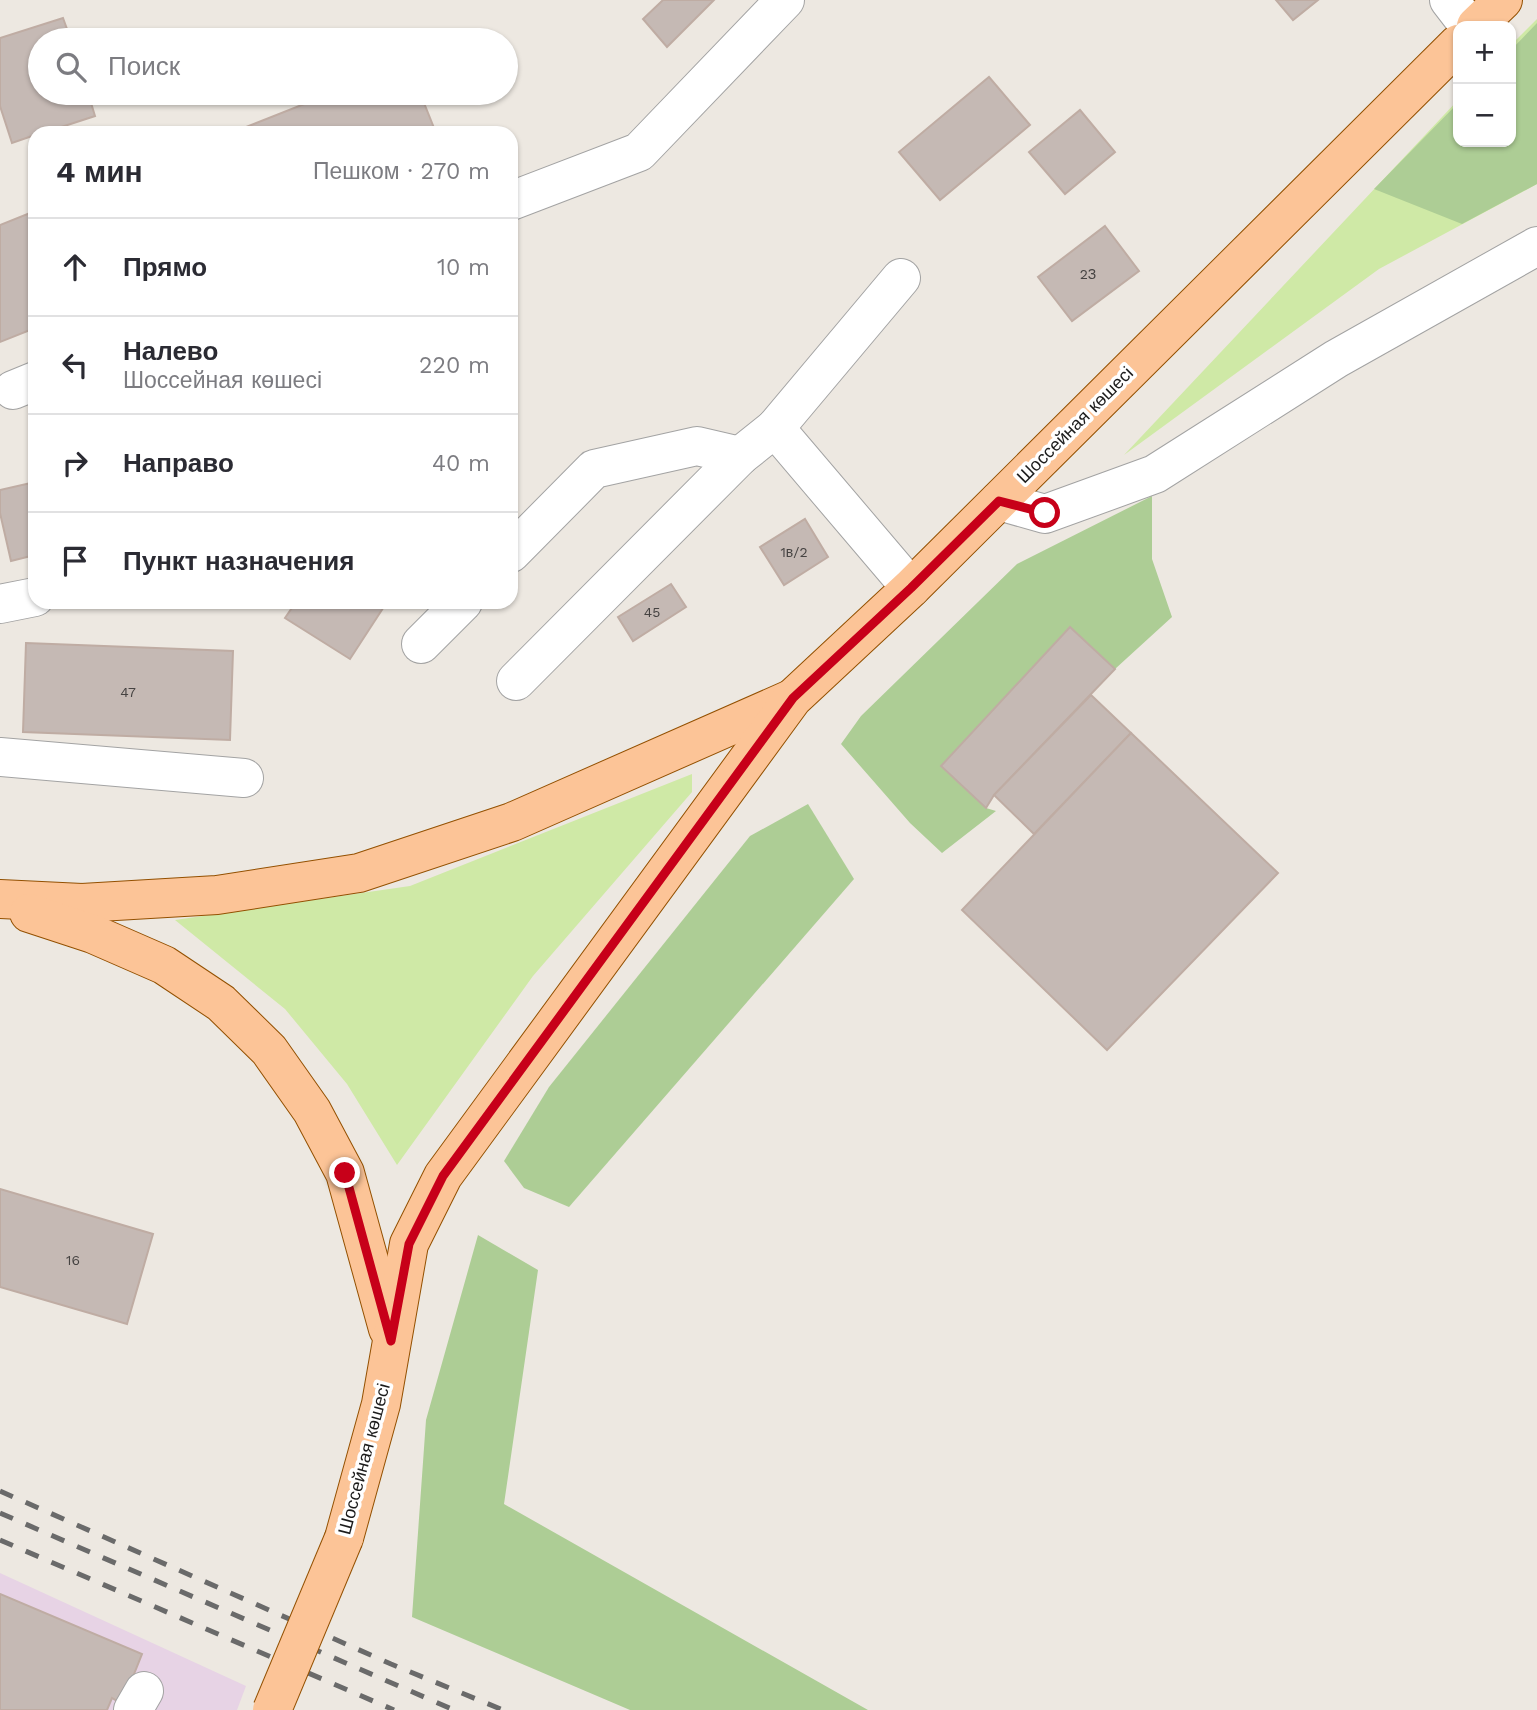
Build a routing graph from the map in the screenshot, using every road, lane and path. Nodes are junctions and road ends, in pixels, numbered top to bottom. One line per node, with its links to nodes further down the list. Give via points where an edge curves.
1 (785, 0): 7 (street, via 639,152)
2 (1449, 0): 4 (street)
3 (1503, 0): 5 (main road)
4 (1465, 21)
5 (1481, 21)
6 (1453, 49): 12 (main road, Шоссейная көшесі)
7 (518, 198)
8 (1537, 246): 12 (street, via 1336,359 1155,474 1045,513)
9 (901, 278): 10 (street)
10 (775, 428): 11 (street); 14 (street)
11 (740, 456): 13 (street, via 697,446 594,469); 19 (street)
12 (999, 501): 14 (main road, Шоссейная көшесі)
13 (518, 546)
14 (911, 588): 20 (main road, Шоссейная көшесі)
15 (28, 598): 16 (street)
16 (0, 604)
17 (456, 609): 18 (street)
18 (421, 644)
19 (516, 681)
20 (793, 698): 23 (main road, via 512,822 359,873 217,895 82,903); 24 (main road, Шоссейная көшесі, via 443,1176 409,1244)
21 (0, 757): 22 (street)
22 (244, 778)
23 (0, 901): 24 (main road, via 164,965 221,1003 269,1050 312,1111 345,1173)
24 (391, 1341): 25 (main road, Шоссейная көшесі, bridge, via 381,1404 344,1538)
25 (272, 1710)

